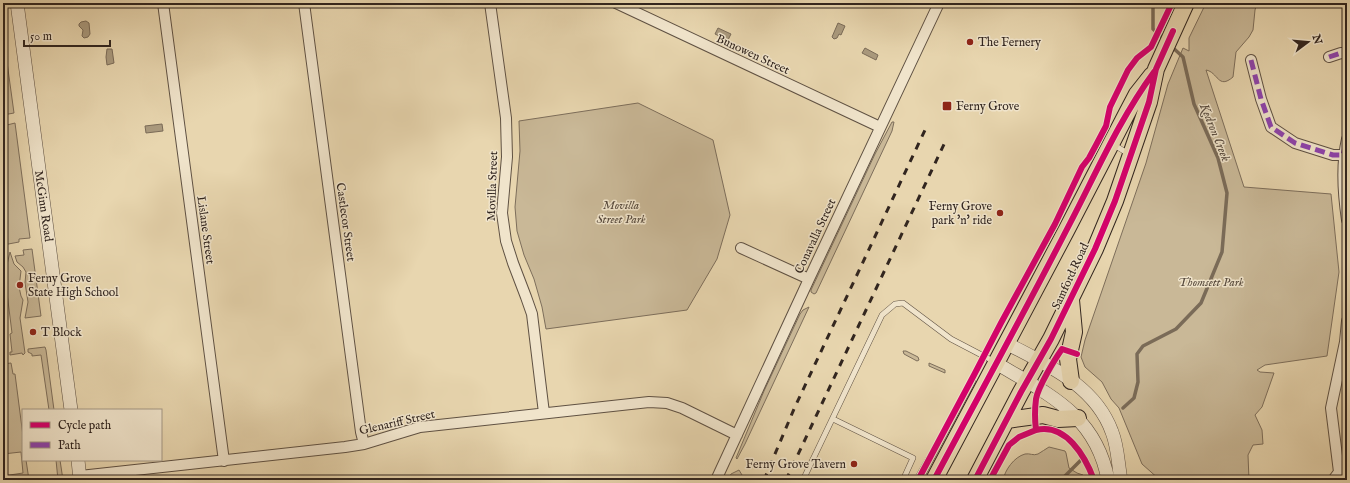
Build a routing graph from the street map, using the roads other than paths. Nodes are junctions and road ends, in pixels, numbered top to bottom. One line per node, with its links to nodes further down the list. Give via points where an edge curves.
1 (16, 3): 29 (street, McGinn Road)
2 (163, 3): 37 (street, Lislane Street)
3 (304, 3): 35 (street, Castlecor Street)
4 (490, 3): 30 (street, Movilla Street, via 506,118 507,157 502,213 505,239 532,314)
5 (616, 3): 12 (street, Bunowen Street)
6 (938, 3): 12 (street, Conavalla Street)
7 (1186, 3): 11 (main road, Samford Road)
8 (1347, 54): 9 (street)
9 (1329, 57)
10 (1251, 60): 16 (street, via 1271,127 1295,143 1333,155)
11 (1156, 69): 14 (main road, Samford Road, via 1137,94); 15 (main road, Samford Road, via 1149,102)
12 (880, 127): 20 (street, Conavalla Street)
13 (1347, 139): 16 (street)
14 (1111, 143): 15 (lane); 24 (main road, Samford Road)
15 (1131, 155): 21 (main road, Samford Road, via 1115,201)
16 (1343, 155): 17 (street)
17 (1346, 173): 18 (street, via 1343,186)
18 (1347, 220)
19 (742, 248): 20 (street)
20 (809, 279): 34 (street, Conavalla Street)
21 (1071, 300): 25 (main road, Samford Road); 27 (main road, via 1074,332 1068,359)
22 (1347, 321): 23 (street)
23 (1346, 342): 38 (street, via 1331,408)
24 (1006, 343): 25 (street); 26 (main road, Samford Road)
25 (1039, 360): 27 (street); 28 (main road, Samford Road)
26 (996, 362): 28 (street); 32 (lane, via 951,339 903,303 895,304 882,315); 44 (main road, Samford Road)
27 (1071, 381): 40 (street, via 1092,398 1107,419 1116,446)
28 (1027, 382): 31 (street, via 1059,402); 33 (main road, Samford Road)
29 (71, 409)
30 (544, 413): 34 (street, Glenariff Street, via 649,402 667,403); 35 (street, Glenariff Street, via 420,428)
31 (1078, 418): 33 (main road, via 1058,419 1043,414); 40 (street)
32 (833, 419): 42 (lane); 43 (lane, via 913,458)
33 (1007, 420): 45 (main road, Samford Road)
34 (737, 435): 41 (street, Conavalla Street)
35 (364, 444): 37 (street, Glenariff Street)
36 (78, 461): 39 (street)
37 (224, 461): 39 (street, Glenariff Street)
38 (1343, 475): 46 (street)
39 (80, 478)
40 (1118, 479)
41 (716, 480)
42 (804, 480)
43 (903, 480)
44 (934, 480)
45 (975, 480)
46 (1333, 480)

